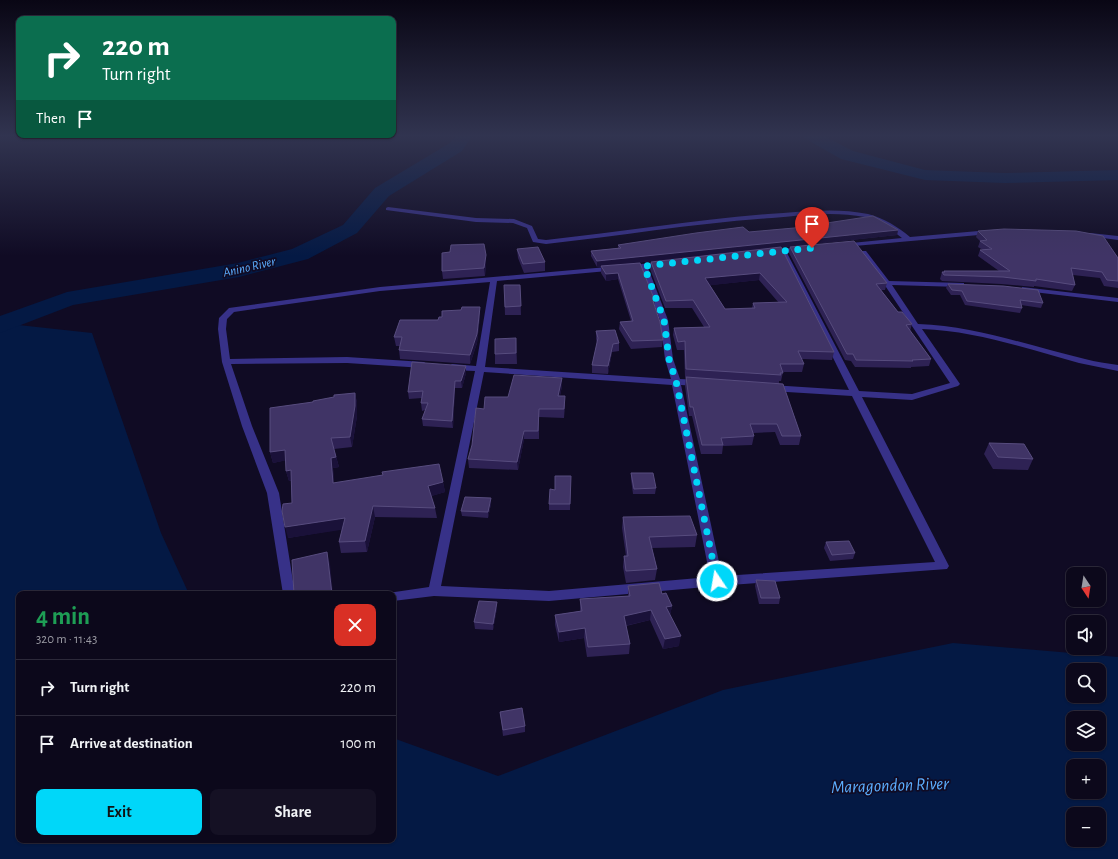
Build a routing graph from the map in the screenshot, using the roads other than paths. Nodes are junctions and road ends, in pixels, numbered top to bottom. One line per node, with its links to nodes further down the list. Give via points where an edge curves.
1 (388, 209): 4 (street, via 476,220 514,221 530,227 530,233 535,241 540,242 740,218 828,212 849,212 883,220)
2 (994, 232): 4 (street)
3 (1083, 234): 5 (street)
4 (907, 238): 6 (street)
5 (1118, 238)
6 (856, 243): 7 (street); 14 (street)
7 (834, 246)
8 (812, 248): 9 (street)
9 (783, 251): 10 (street); 25 (street)
10 (760, 253)
11 (675, 263): 12 (street)
12 (644, 266): 13 (street); 22 (street, via 664,320 669,359)
13 (494, 279): 19 (street, via 380,289 232,310 224,318 222,328); 21 (street)
14 (887, 283): 15 (street); 18 (street)
15 (971, 286)
16 (1016, 288): 17 (street)
17 (1118, 300)
18 (916, 326): 20 (street, via 938,326 992,335 1083,361); 25 (street, via 955,384 912,397)
19 (226, 362): 21 (street, via 347,360); 27 (street, via 273,493)
20 (1118, 368)
21 (480, 369): 22 (street); 28 (street)
22 (676, 381): 23 (street); 26 (street)
23 (706, 383)
24 (758, 387): 25 (street)
25 (856, 393): 26 (street, via 943,566)
26 (717, 581): 28 (street, via 548,596)
27 (289, 591)
28 (434, 592): 29 (street)
29 (396, 596)

